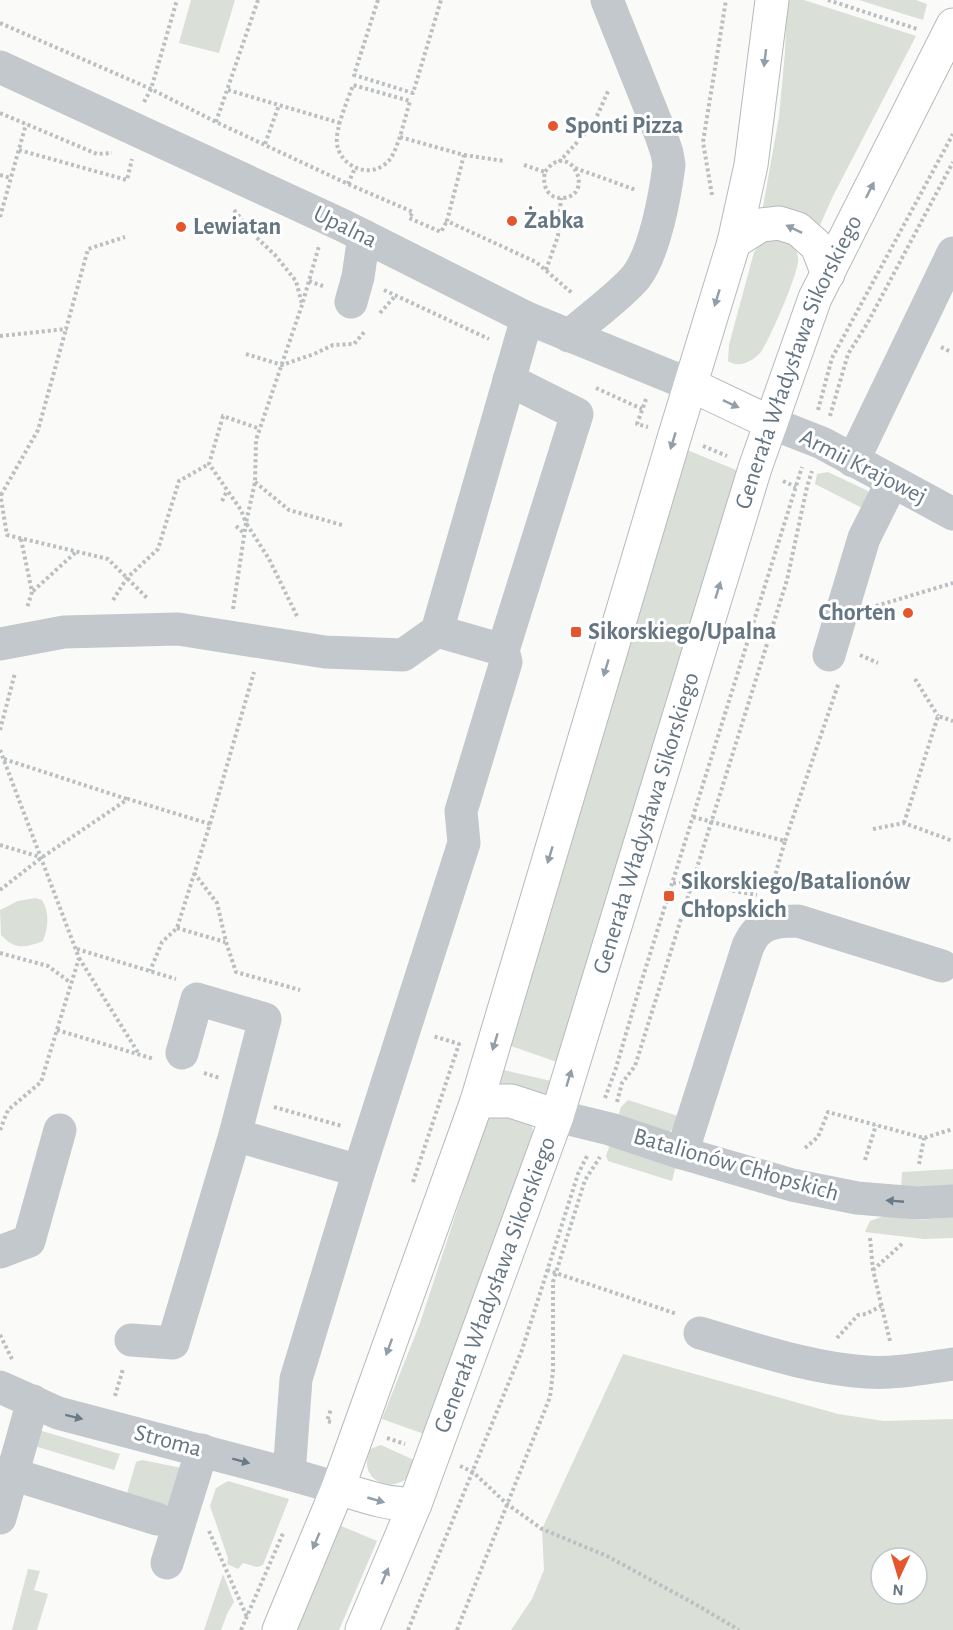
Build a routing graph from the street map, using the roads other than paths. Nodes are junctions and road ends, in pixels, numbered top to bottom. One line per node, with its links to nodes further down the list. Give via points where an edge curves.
1 (607, 0): 11 (street, via 669,165 652,247 645,262 636,277)
2 (772, 0): 6 (main road, one-way to 6, via 751,165)
3 (949, 33): 8 (main road, Generała Władysława Sikorskiego, one-way to 3)
4 (0, 67): 5 (street, Upalna, via 127,148)
5 (364, 236): 9 (street); 10 (street, Upalna)
6 (734, 242): 8 (main road, one-way to 6, via 817,246 798,229 779,223 761,225); 13 (main road, one-way to 13)
7 (953, 254): 15 (street)
8 (828, 274): 14 (main road, Generała Władysława Sikorskiego, via 815,298)
9 (363, 306)
10 (527, 318): 11 (street, Upalna); 12 (street)
11 (569, 336): 13 (street, Upalna)
12 (513, 366): 18 (street); 19 (street, via 576,414)
13 (691, 385): 14 (main road, one-way to 14); 24 (main road, one-way to 24)
14 (771, 423): 15 (street, Armii Krajowej, via 816,440); 25 (main road, Generała Władysława Sikorskiego, one-way to 14)
15 (853, 461): 16 (street, Armii Krajowej)
16 (892, 482): 17 (street, Armii Krajowej); 21 (street, via 864,538)
17 (953, 514)
18 (437, 631): 19 (street); 20 (street, via 403,655 325,652 178,629 64,632)
19 (503, 650): 29 (street, via 506,662 461,811 464,843)
20 (9, 653)
21 (843, 661)
22 (942, 966): 28 (street, via 798,921 782,921 756,932 748,946)
23 (182, 1053): 27 (street, via 197,999 265,1019)
24 (477, 1101): 25 (main road, via 511,1101); 40 (main road, one-way to 40)
25 (557, 1116): 28 (street, Batalionów Chłopskich); 41 (main road, Generała Władysława Sikorskiego)
26 (60, 1130): 31 (street, via 29,1241)
27 (235, 1135): 29 (street); 33 (street, via 173,1343)
28 (682, 1153): 30 (street, Batalionów Chłopskich, one-way to 28, via 917,1203 857,1198 792,1185)
29 (359, 1171): 39 (street, via 296,1379)
30 (953, 1201)
31 (0, 1251)
32 (700, 1334): 34 (street, via 805,1364 867,1372)
33 (131, 1340)
34 (953, 1364)
35 (0, 1387): 36 (street, Stroma)
36 (33, 1401): 37 (street, Stroma, one-way to 37, via 58,1413); 38 (street)
37 (202, 1450): 39 (street, Stroma, one-way to 39); 44 (street)
38 (12, 1474): 42 (street); 43 (street)
39 (289, 1474): 40 (street, Stroma)
40 (338, 1488): 41 (main road, one-way to 41, via 383,1502); 45 (main road, one-way to 45)
41 (415, 1504): 46 (main road, Generała Władysława Sikorskiego, one-way to 41)
42 (0, 1518)
43 (157, 1519)
44 (167, 1563)
45 (279, 1630)
46 (362, 1630)

